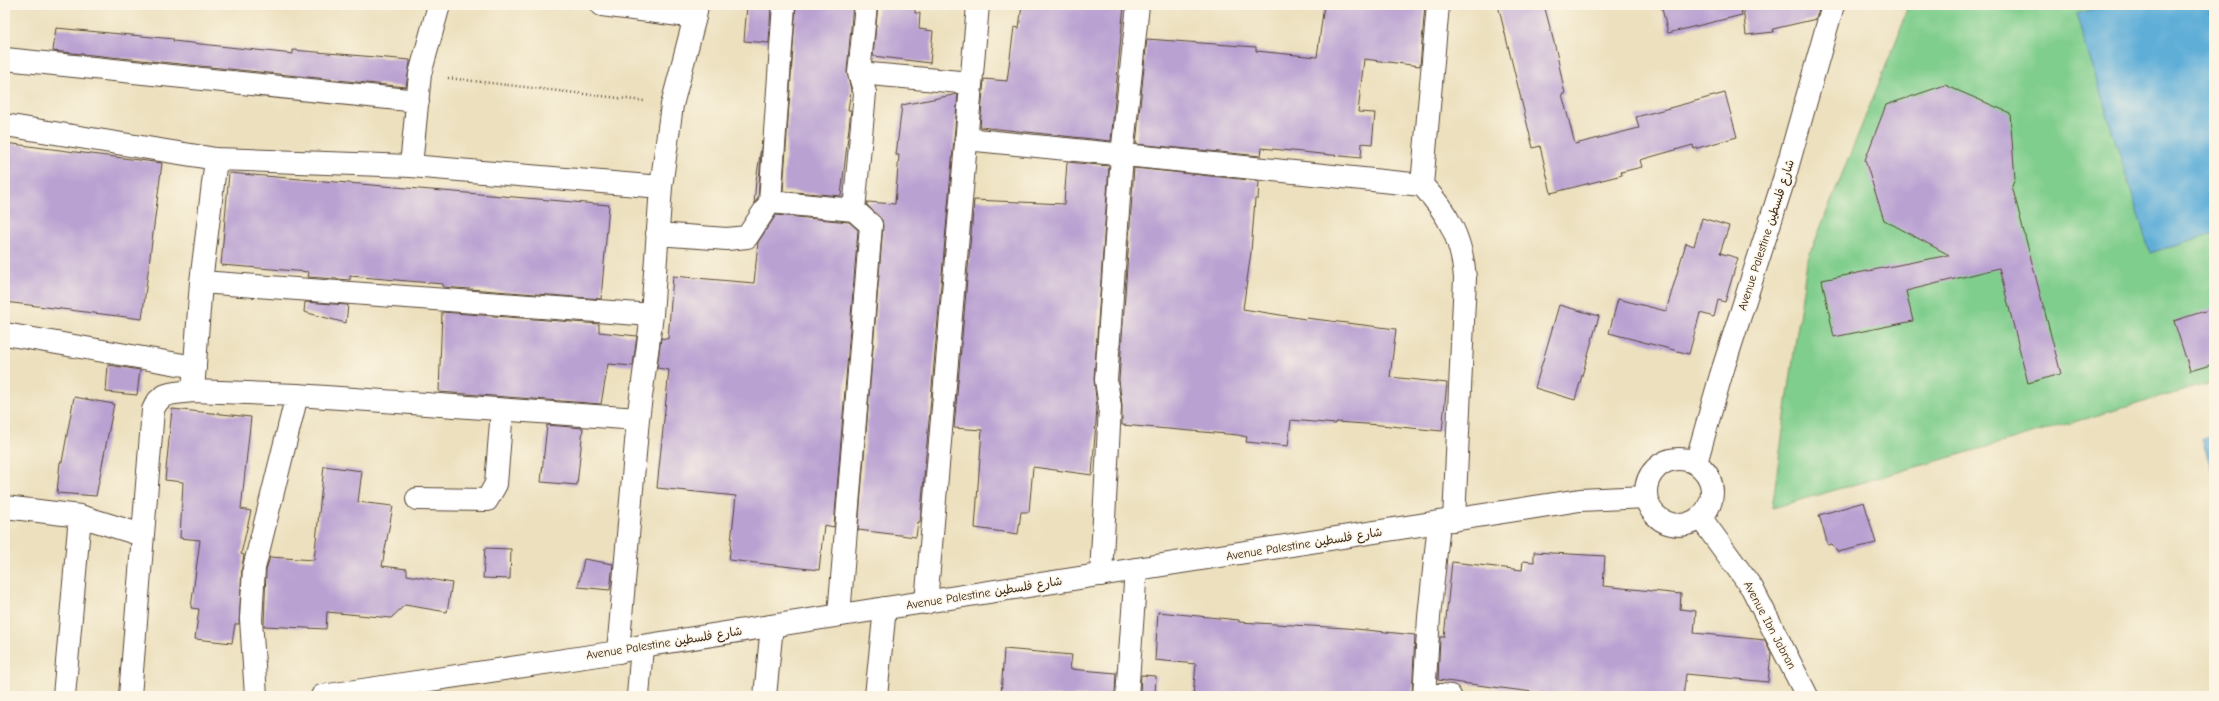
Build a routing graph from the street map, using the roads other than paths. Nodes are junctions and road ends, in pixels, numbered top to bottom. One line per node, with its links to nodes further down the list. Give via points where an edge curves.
1 (439, 5): 13 (street, via 420,74)
2 (602, 5): 9 (street)
3 (784, 5): 21 (street)
4 (866, 5): 11 (street)
5 (978, 5): 12 (street)
6 (1138, 5): 16 (street)
7 (1438, 5): 19 (street)
8 (1833, 5): 32 (street, Avenue Palestine شارع فلسطين, via 1784,179 1721,375)
9 (696, 11): 20 (street, via 672,105)
10 (5, 59): 13 (street)
11 (859, 73): 12 (street); 22 (street, via 865,93)
12 (971, 83): 15 (street)
13 (418, 101): 18 (street)
14 (5, 125): 17 (street)
15 (966, 138): 16 (street); 42 (street)
16 (1122, 155): 19 (street); 41 (street, via 1106,380 1110,407)
17 (216, 159): 18 (street); 24 (street)
18 (411, 166): 20 (street)
19 (1422, 185): 38 (street, via 1441,205 1459,241 1464,259 1465,278)
20 (661, 188): 23 (street)
21 (770, 202): 22 (street); 23 (street, via 747,237 727,239)
22 (854, 210): 44 (street, via 871,225)
23 (657, 234): 25 (street)
24 (201, 282): 25 (street); 27 (street)
25 (652, 315): 31 (street)
26 (5, 334): 27 (street)
27 (195, 367): 28 (street)
28 (193, 391): 29 (street); 39 (street, via 163,395 157,400 153,410)
29 (297, 395): 30 (street); 52 (street, via 254,568 251,619)
30 (502, 410): 31 (street); 34 (street, via 496,484 487,500)
31 (638, 419): 47 (street)
32 (1696, 463): 33 (street, via 1684,459 1668,461 1655,468 1647,481); 37 (street, via 1711,484 1712,496)
33 (1646, 497): 37 (street, via 1655,516 1668,523 1690,522); 38 (street, Avenue Palestine شارع فلسطين, via 1580,500)
34 (416, 499)
35 (5, 508): 36 (street)
36 (80, 516): 39 (street); 50 (street)
37 (1700, 517): 58 (street, Avenue Ibn Jabran, via 1752,588)
38 (1447, 521): 40 (street, Avenue Palestine شارع فلسطين); 49 (street, via 1429,617)
39 (142, 535): 51 (street)
40 (1136, 569): 41 (street, Avenue Palestine شارع فلسطين); 56 (street)
41 (1101, 575): 42 (street, Avenue Palestine شارع فلسطين)
42 (926, 603): 43 (street, Avenue Palestine شارع فلسطين)
43 (885, 608): 44 (street, Avenue Palestine شارع فلسطين); 55 (street)
44 (839, 615): 45 (street, Avenue Palestine شارع فلسطين)
45 (772, 626): 46 (street, Avenue Palestine شارع فلسطين); 54 (street)
46 (642, 646): 47 (street, Avenue Palestine شارع فلسطين); 53 (street)
47 (618, 652): 48 (street, Avenue Palestine شارع فلسطين)
48 (333, 695)
49 (1424, 695): 57 (street)
50 (64, 696)
51 (130, 696)
52 (256, 696)
53 (638, 696)
54 (765, 696)
55 (876, 696)
56 (1127, 696)
57 (1450, 696)
58 (1807, 696)

